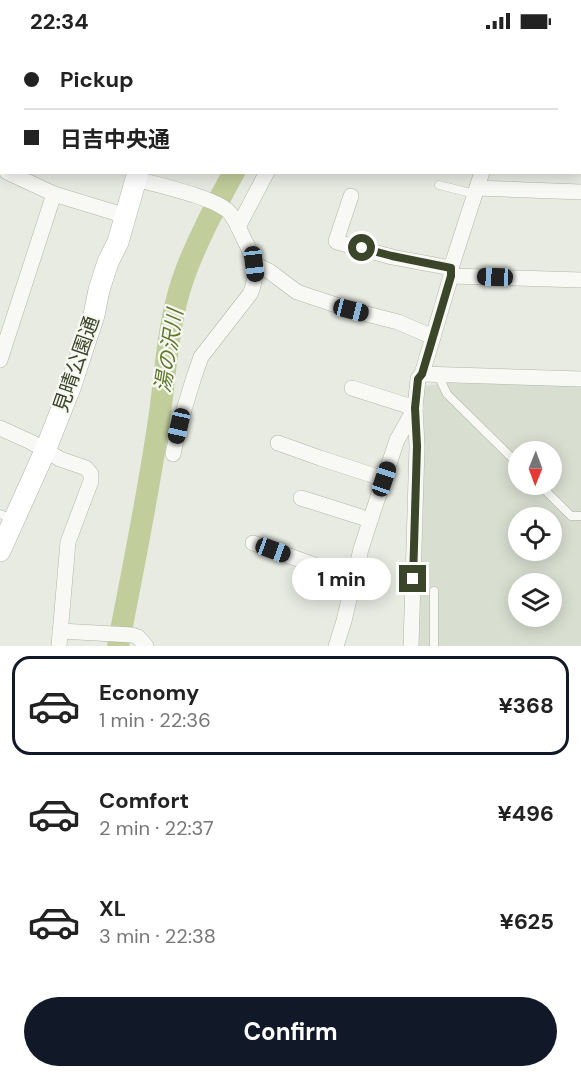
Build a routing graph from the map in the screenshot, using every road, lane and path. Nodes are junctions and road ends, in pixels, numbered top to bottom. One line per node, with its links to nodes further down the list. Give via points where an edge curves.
1 (12, 174): 8 (street)
2 (266, 174): 11 (street)
3 (481, 174): 6 (street)
4 (137, 176): 10 (street, 見晴公園通); 11 (street, via 211,201 226,209)
5 (439, 185): 6 (lane)
6 (476, 191): 7 (street); 13 (street)
7 (581, 192)
8 (54, 194): 10 (street); 16 (street)
9 (351, 196): 13 (street, via 337,242)
10 (126, 216): 24 (street, 見晴公園通, via 70,388)
11 (238, 227): 12 (street)
12 (254, 264): 15 (street, via 297,292 398,322); 25 (street, via 254,287 201,357)
13 (451, 272): 14 (street); 15 (street)
14 (581, 280)
15 (433, 337): 17 (street)
16 (0, 360)
17 (422, 374): 18 (street); 21 (street)
18 (438, 375): 19 (street); 26 (lane, via 447,394)
19 (581, 379)
20 (352, 388): 21 (street)
21 (415, 408): 27 (street, via 397,440); 40 (street)
22 (0, 428): 24 (street)
23 (278, 443): 27 (street)
24 (45, 451): 31 (street, 見晴公園通); 37 (street, via 86,468 91,474 68,542)
25 (173, 454)
26 (508, 454)
27 (384, 479): 32 (street)
28 (550, 495): 30 (lane, via 571,516)
29 (301, 498): 32 (street)
30 (581, 516)
31 (7, 517): 34 (street, 見晴公園通)
32 (370, 521): 35 (street)
33 (253, 543): 35 (street)
34 (0, 551)
35 (354, 579): 39 (street)
36 (434, 591): 41 (lane)
37 (59, 639): 38 (street, via 110,633 138,637)
38 (146, 646)
39 (336, 646)
40 (411, 646)
41 (434, 646)

